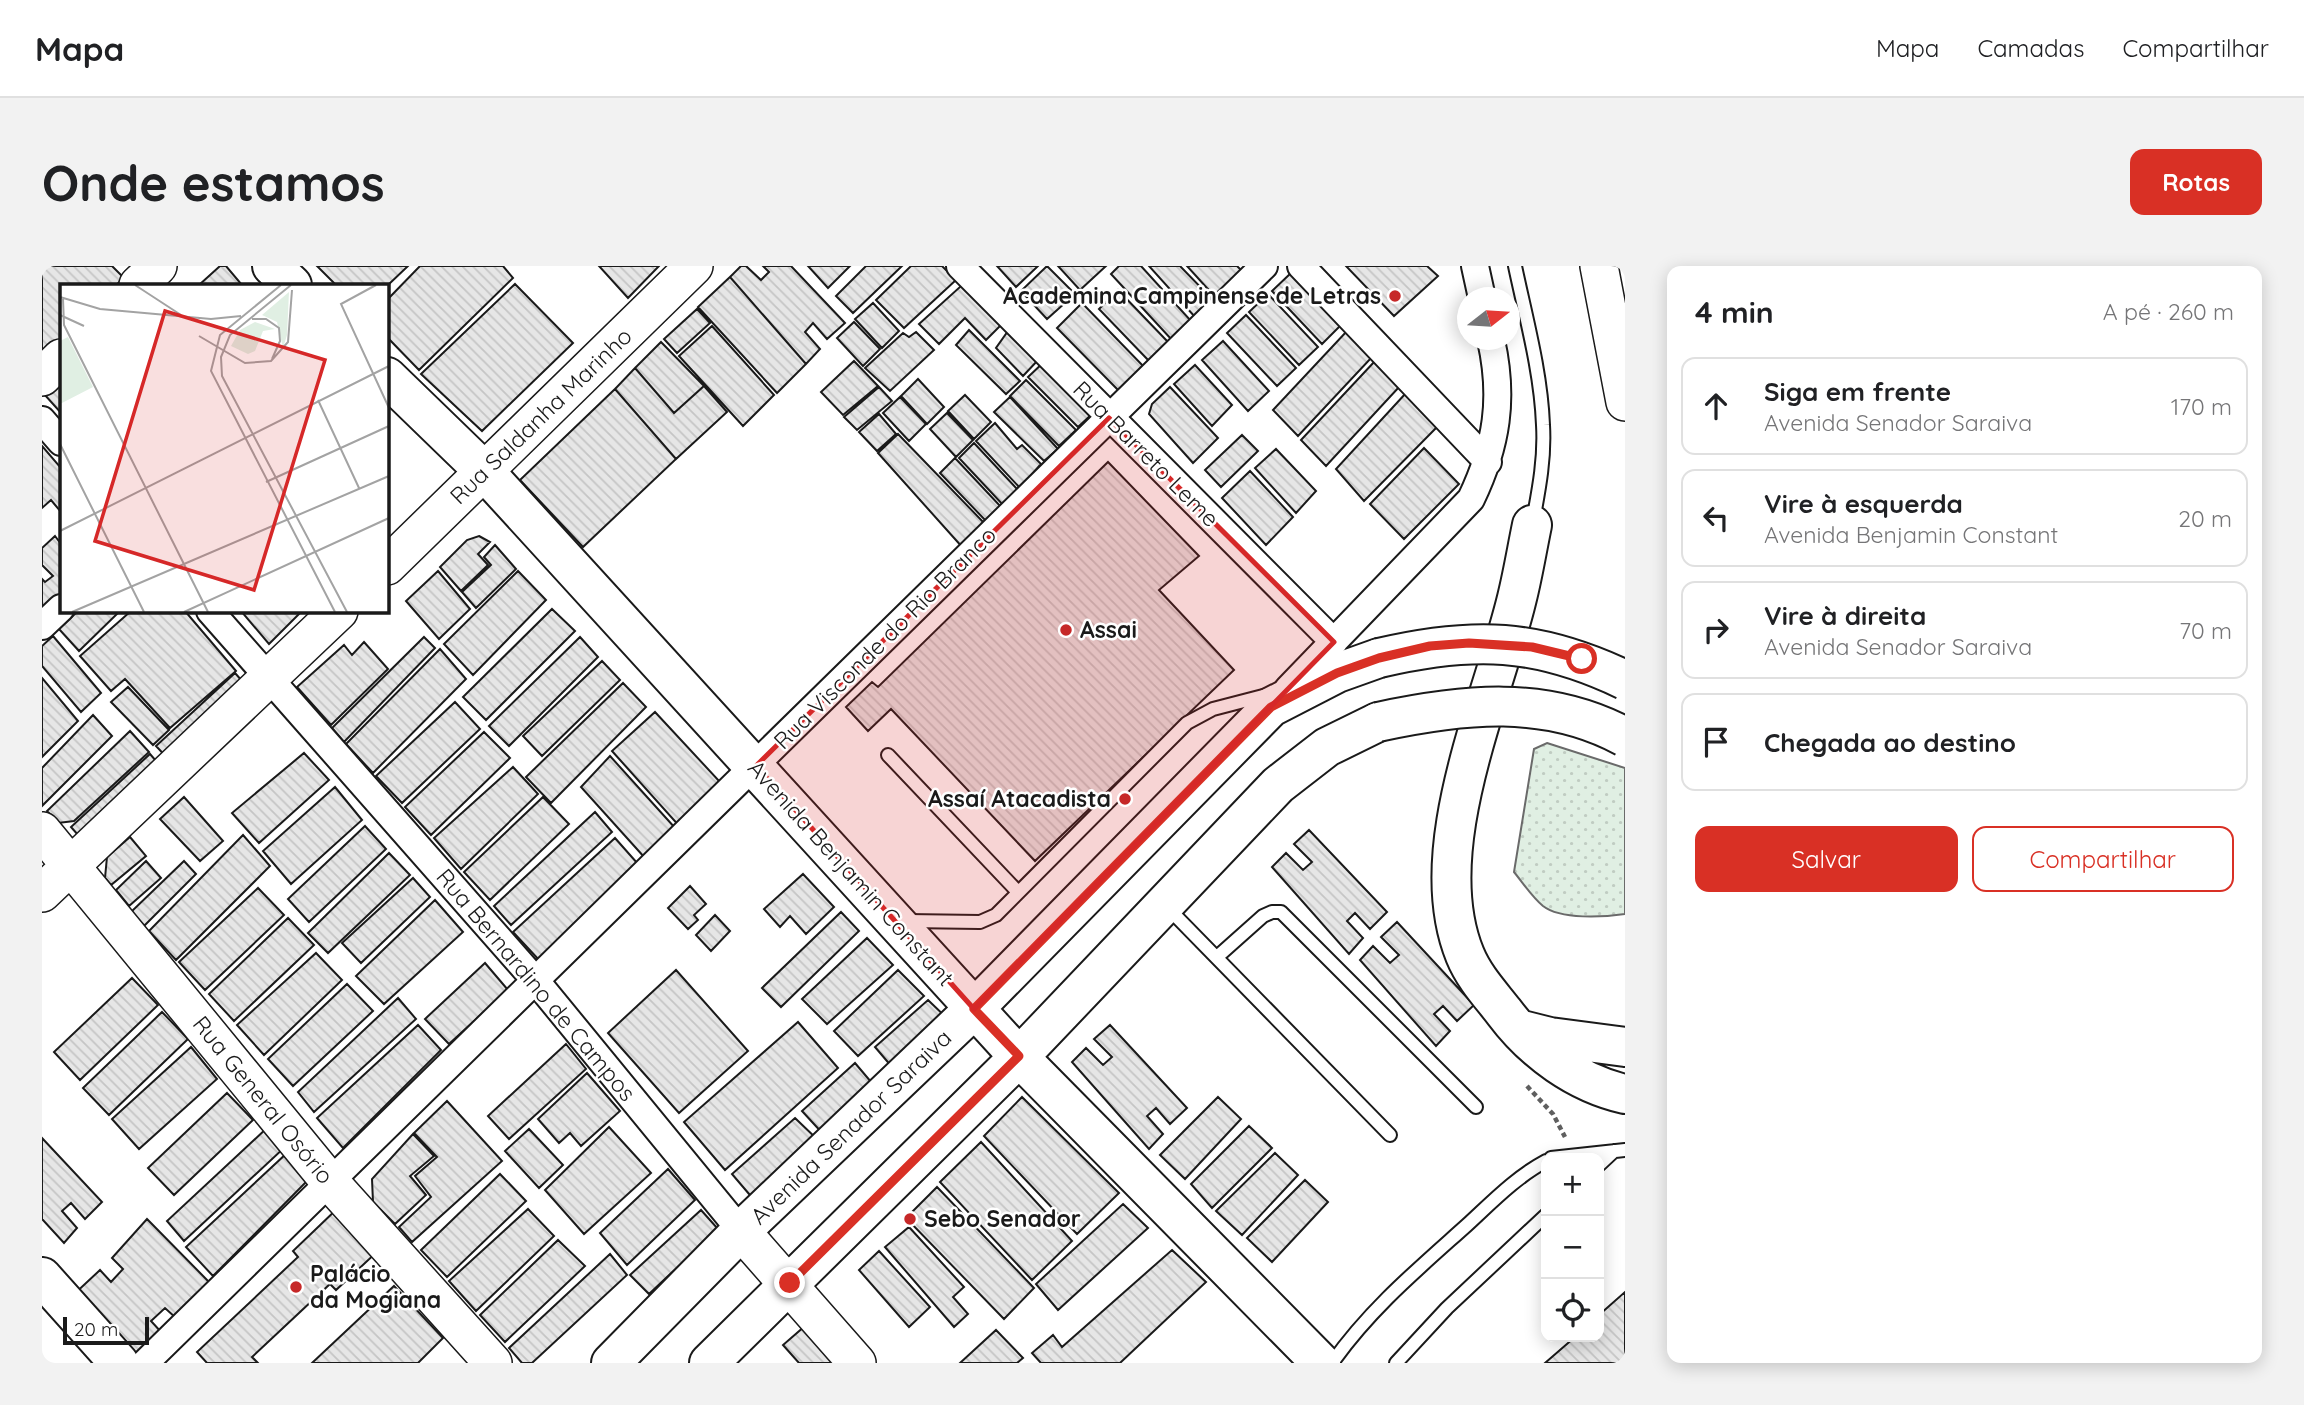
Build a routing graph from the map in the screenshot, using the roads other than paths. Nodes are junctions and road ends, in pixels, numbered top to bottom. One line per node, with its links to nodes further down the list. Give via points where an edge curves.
1 (158, 266): 10 (street)
2 (272, 266): 11 (main road)
3 (694, 266): 22 (street, Rua Saldanha Marinho)
4 (960, 266): 18 (street, Rua Barreto Leme)
5 (1264, 266): 18 (street, Rua Visconde do Rio Branco)
6 (1301, 266): 21 (street)
7 (1475, 266): 12 (street)
8 (1515, 266): 23 (lane, via 1543,425 1542,473)
9 (1599, 266): 17 (street)
10 (139, 284)
11 (291, 284)
12 (1480, 287)
13 (1493, 350): 21 (street, via 1497,411)
14 (60, 359): 15 (street)
15 (42, 377)
16 (388, 378): 22 (main road, Avenida Benjamin Constant)
17 (1624, 392)
18 (1109, 418): 29 (street, Rua Barreto Leme); 35 (street, Rua Visconde do Rio Branco)
19 (42, 420): 20 (street)
20 (60, 441)
21 (1488, 462): 29 (street, via 1471,499)
22 (485, 472): 24 (street, Rua Saldanha Marinho); 35 (main road, Avenida Benjamin Constant)
23 (1532, 525): 45 (main road, via 1517,598 1459,802 1452,869 1456,921 1465,955)
24 (388, 565)
25 (60, 609): 28 (street)
26 (211, 612): 30 (street, Rua Bernardino de Campos)
27 (338, 612): 30 (street)
28 (42, 626)
29 (1334, 642): 32 (street)
30 (269, 678): 37 (street); 43 (street, Rua Bernardino de Campos)
31 (1625, 680): 32 (main road, Avenida Senador Saraiva, bridge, via 1582,659 1532,647 1469,643 1379,658)
32 (1279, 699): 38 (lane, via 1213,709 1187,723); 44 (main road, Avenida Senador Saraiva)
33 (1625, 737): 40 (main road, bridge, via 1599,723 1556,711 1507,705 1443,708 1378,722 1327,747 1278,785)
34 (888, 755): 38 (lane)
35 (756, 766): 41 (main road, Avenida Benjamin Constant); 43 (street, Rua Visconde do Rio Branco)
36 (42, 831): 37 (street, Rua General Osório)
37 (71, 865): 39 (street); 55 (street, Rua General Osório)
38 (1018, 892): 41 (lane, via 988,920)
39 (42, 893)
40 (1165, 904): 42 (lane); 47 (main road)
41 (892, 921): 44 (main road, Avenida Benjamin Constant)
42 (1217, 957): 49 (lane, via 1263,916 1280,912); 50 (lane)
43 (536, 981): 55 (street, Rua Visconde do Rio Branco); 57 (street, Rua Bernardino de Campos)
44 (974, 1009): 47 (main road, Avenida Benjamin Constant); 57 (main road, Avenida Senador Saraiva)
45 (1516, 1028): 46 (main road); 48 (main road, via 1574,1076)
46 (1625, 1047)
47 (1019, 1056): 59 (main road); 66 (main road, Avenida Benjamin Constant)
48 (1625, 1094)
49 (1476, 1107)
50 (1390, 1135)
51 (1619, 1150): 52 (lane); 53 (lane)
52 (1594, 1153)
53 (1604, 1161)
54 (1541, 1164): 67 (lane, via 1518,1179 1381,1301)
55 (330, 1182): 61 (street, Rua Visconde do Rio Branco); 62 (street, Rua General Osório)
56 (1545, 1216): 68 (lane)
57 (741, 1231): 59 (street, Rua Bernardino de Campos); 63 (main road, Avenida Senador Saraiva)
58 (42, 1277): 60 (main road)
59 (790, 1283): 64 (main road); 65 (street, Rua Bernardino de Campos)
60 (118, 1363)
61 (145, 1363)
62 (493, 1363)
63 (611, 1363)
64 (709, 1363)
65 (857, 1363)
66 (1321, 1363)
67 (1332, 1363)
68 (1396, 1363)

